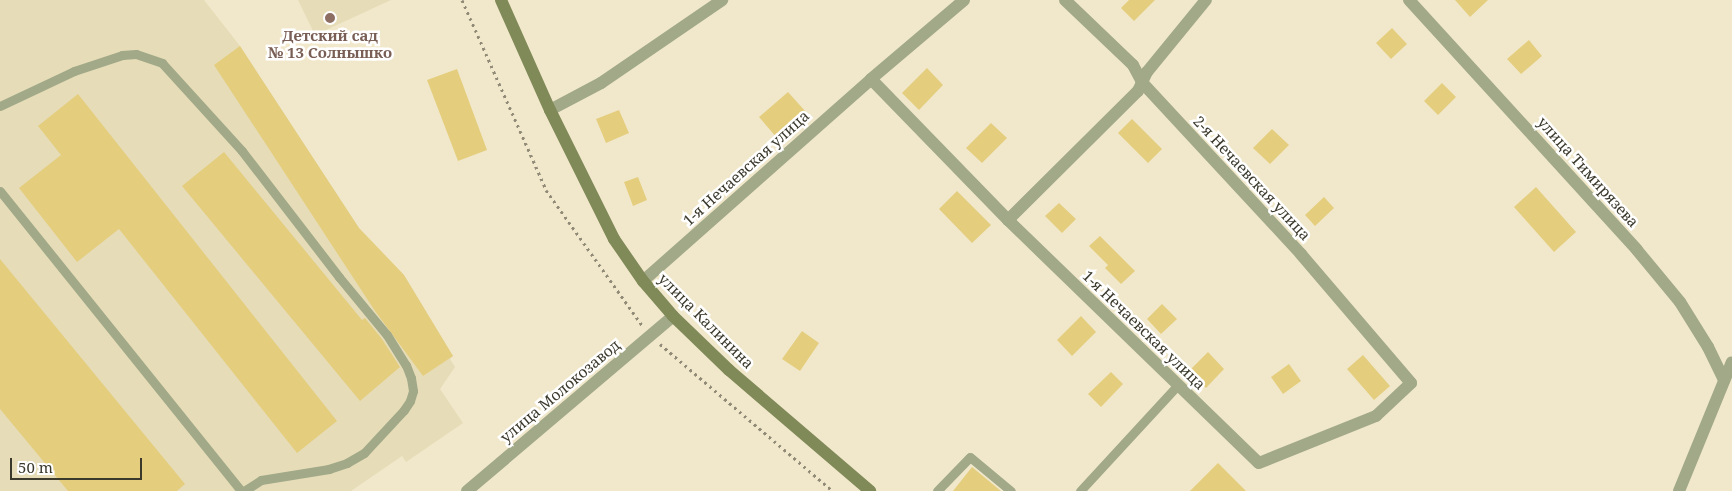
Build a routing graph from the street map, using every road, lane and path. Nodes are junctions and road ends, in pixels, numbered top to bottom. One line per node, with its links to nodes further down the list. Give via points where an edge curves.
1 (502, 0): 10 (main road, улица Калинина)
2 (722, 0): 10 (street, via 601,83)
3 (964, 0): 7 (street, 1-я Нечаевская улица)
4 (1065, 0): 8 (street, 2-я Нечаевская улица, via 1133,66)
5 (1206, 0): 8 (street)
6 (1408, 0): 16 (street, улица Тимирязева, via 1637,250 1680,302)
7 (871, 79): 12 (street, 1-я Нечаевская улица); 13 (street, 1-я Нечаевская улица)
8 (1142, 82): 12 (street, via 1138,91); 18 (street, 2-я Нечаевская улица, via 1301,254 1411,383 1376,416)
9 (0, 106): 19 (lane, via 74,71 122,55 136,54 162,63 242,151 387,335 406,365 411,378 410,401 364,453 329,469 261,480)
10 (550, 110): 13 (main road, улица Калинина, via 614,239)
11 (0, 191): 19 (lane)
12 (1008, 220): 17 (street, 1-я Нечаевская улица)
13 (643, 281): 14 (main road, улица Калинина)
14 (673, 316): 20 (street, улица Молокозавод); 21 (main road, улица Калинина, via 729,370)
15 (1732, 362): 16 (street)
16 (1724, 380): 25 (street)
17 (1178, 386): 18 (street, 1-я Нечаевская улица); 24 (lane)
18 (1259, 463)
19 (242, 491)
20 (467, 491)
21 (870, 491)
22 (938, 491): 23 (lane, via 970,457)
23 (1011, 491)
24 (1080, 491)
25 (1679, 491)

